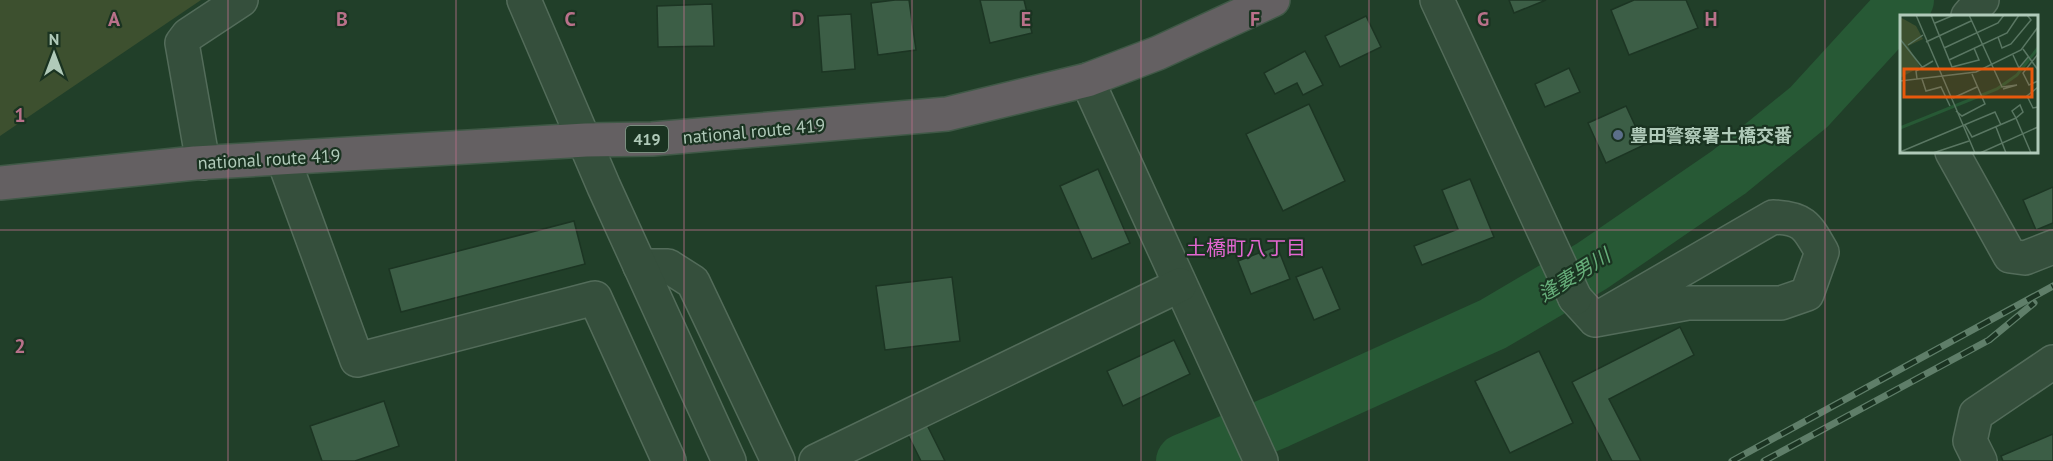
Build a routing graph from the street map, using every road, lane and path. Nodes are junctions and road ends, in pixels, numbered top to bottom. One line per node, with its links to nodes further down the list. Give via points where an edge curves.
1 (241, 0): 11 (street, via 182,43)
2 (524, 0): 8 (street)
3 (1273, 0): 7 (highway, national route 419 / 419, via 1158,53)
4 (1437, 0): 16 (street, via 1542,231)
5 (1982, 0): 6 (street)
6 (1969, 15)
7 (1087, 80): 8 (highway, national route 419 / 419, via 947,114 652,139); 15 (street)
8 (586, 140): 10 (highway, national route 419 / 419); 14 (street)
9 (1953, 153): 13 (street, via 2010,256 2025,258)
10 (283, 158): 11 (highway, national route 419 / 419); 18 (street, via 357,360 595,298)
11 (203, 163): 12 (highway, national route 419 / 419)
12 (0, 183)
13 (2053, 248)
14 (640, 266): 19 (street); 20 (street, via 668,266 693,282)
15 (1180, 285): 21 (street); 22 (street)
16 (1585, 309): 16 (street, via 1773,217 1796,218 1810,230 1822,252 1807,294 1781,303)
17 (2053, 362): 23 (street, via 1976,414 1970,441)
18 (669, 461)
19 (729, 461)
20 (778, 461)
21 (816, 461)
22 (1261, 461)
23 (1980, 461)

